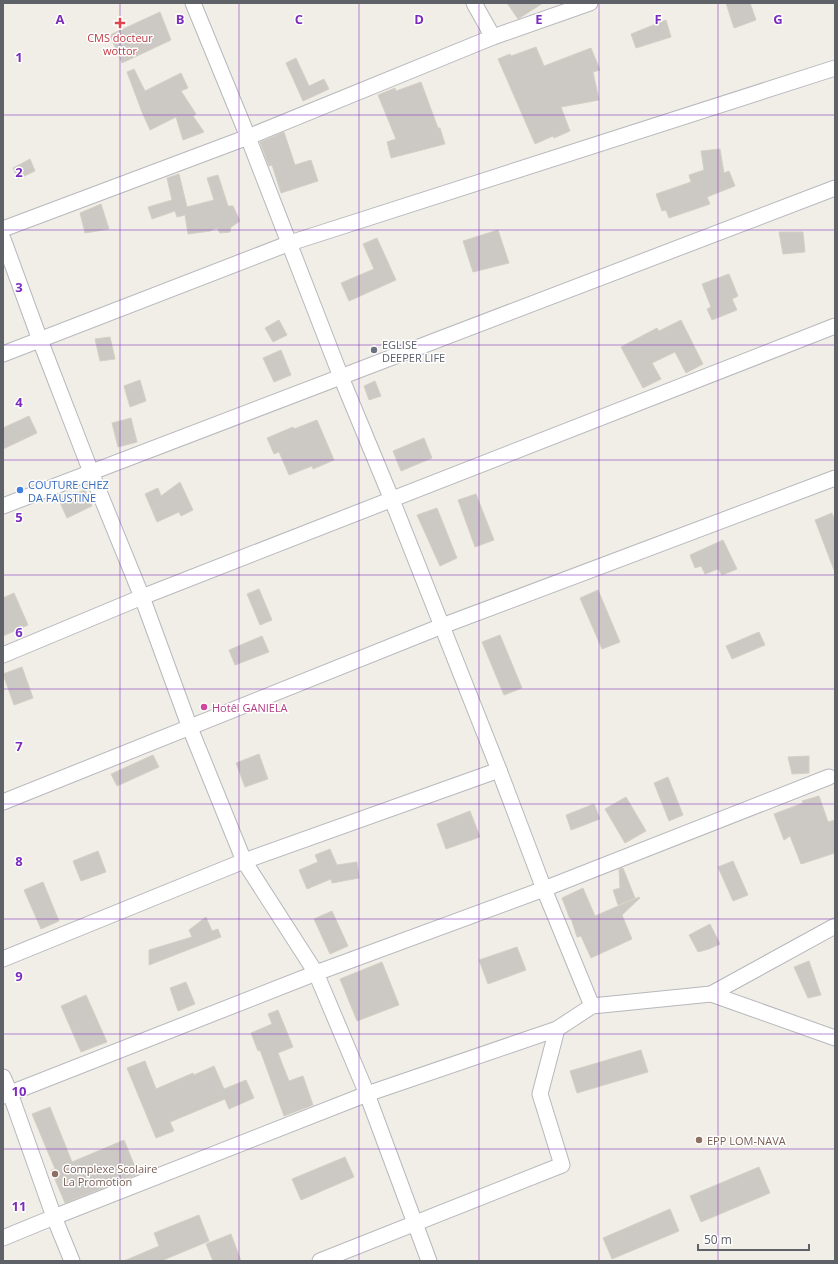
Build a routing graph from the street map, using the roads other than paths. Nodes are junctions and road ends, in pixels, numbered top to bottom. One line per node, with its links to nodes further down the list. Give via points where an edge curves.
1 (193, 3): 6 (street)
2 (474, 3): 4 (street)
3 (590, 3): 4 (street)
4 (493, 37): 6 (street)
5 (835, 68): 10 (street)
6 (248, 138): 8 (street); 10 (street)
7 (835, 188): 14 (street)
8 (3, 229)
9 (3, 238): 12 (street)
10 (290, 243): 12 (street); 14 (street)
11 (835, 326): 17 (street)
12 (40, 340): 13 (street); 15 (street)
13 (3, 354)
14 (341, 377): 15 (street); 17 (street)
15 (91, 472): 18 (street); 19 (street)
16 (835, 478): 20 (street)
17 (392, 500): 19 (street); 20 (street)
18 (3, 506)
19 (142, 597): 21 (street); 22 (street)
20 (442, 626): 22 (street); 23 (street)
21 (3, 655)
22 (190, 728): 25 (street); 26 (street)
23 (499, 770): 26 (street); 27 (street)
24 (829, 777): 27 (street)
25 (3, 802)
26 (244, 862): 29 (street); 30 (street)
27 (544, 889): 30 (street); 32 (street)
28 (835, 926): 31 (street)
29 (3, 959)
30 (316, 973): 36 (street); 37 (street)
31 (711, 994): 32 (street); 34 (street)
32 (592, 1006): 33 (street)
33 (556, 1029): 36 (street); 39 (street, via 540,1094 562,1165)
34 (835, 1038)
35 (3, 1077): 37 (street)
36 (367, 1094): 38 (street); 39 (street)
37 (7, 1095): 38 (street)
38 (54, 1217): 40 (street); 41 (street)
39 (415, 1224): 42 (street); 43 (street)
40 (3, 1238)
41 (72, 1261)
42 (320, 1261)
43 (429, 1261)

